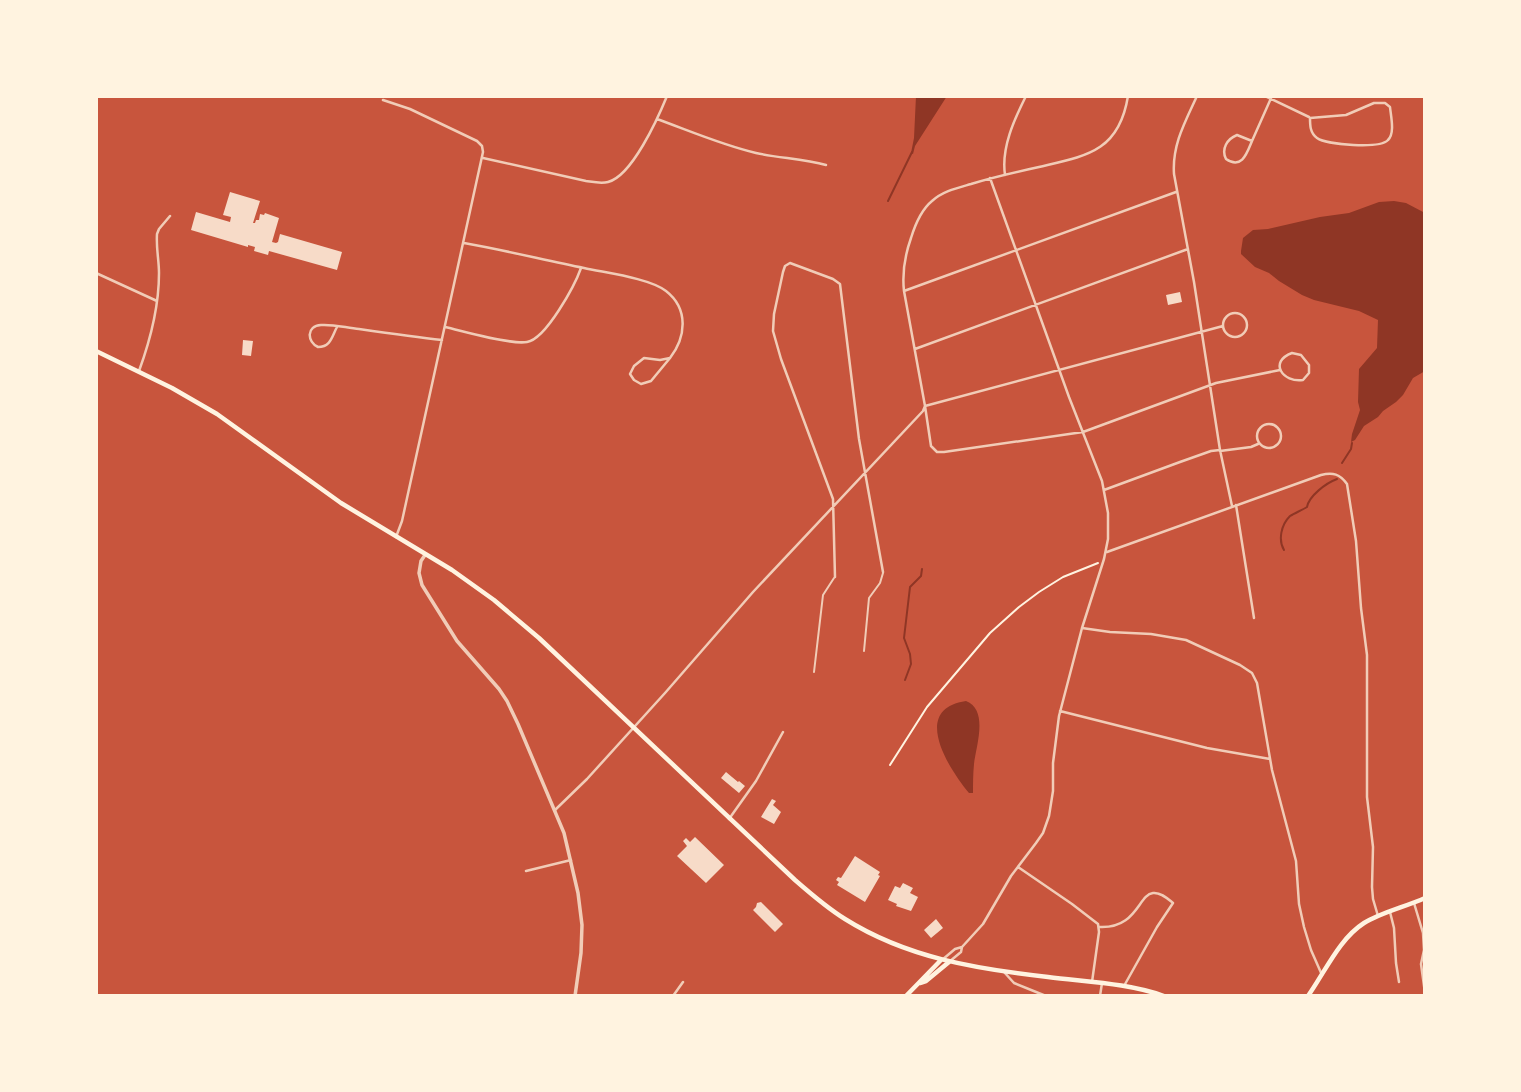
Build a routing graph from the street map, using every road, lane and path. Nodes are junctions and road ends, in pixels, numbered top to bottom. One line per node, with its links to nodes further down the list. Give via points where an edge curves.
1 (667, 96): 9 (street)
2 (1026, 96): 13 (street, via 1004,156)
3 (1128, 96): 13 (street, via 1118,127 1095,150)
4 (1197, 96): 15 (street, via 1177,143 1173,167)
5 (1265, 96): 6 (street)
6 (1272, 98): 8 (street); 10 (street)
7 (383, 100): 11 (street, via 477,141)
8 (1310, 118): 8 (street, via 1315,136 1322,141 1382,144 1390,137 1390,107 1383,103 1346,115)
9 (657, 119): 11 (street, via 632,160 606,182); 12 (street, via 737,148)
10 (1252, 141): 10 (street, via 1232,137 1224,150 1226,159 1241,160)
11 (482, 158): 17 (street)
12 (826, 165)
13 (1005, 175): 14 (street)
14 (990, 178): 19 (street); 22 (street, via 948,190 925,207 909,244)
15 (1176, 192): 18 (street); 19 (street)
16 (170, 216): 23 (street, via 157,234)
17 (464, 243): 20 (street); 27 (street)
18 (1188, 249): 24 (street); 28 (street)
19 (1017, 250): 22 (street); 24 (street)
20 (581, 268): 27 (street, via 568,296 532,341 513,342); 32 (street, via 647,282 668,292 680,311 683,327 681,341)
21 (96, 273): 23 (street)
22 (904, 291): 30 (street)
23 (157, 301): 35 (street)
24 (1036, 305): 30 (street); 33 (street)
25 (1223, 326): 25 (street, via 1228,335 1237,337 1247,323 1234,313); 28 (street)
26 (337, 327): 26 (street, via 314,326 309,333 311,343 326,346); 29 (street)
27 (445, 327): 29 (street)
28 (1201, 331): 33 (street); 36 (street)
29 (442, 340): 45 (street)
30 (915, 349): 37 (street)
31 (96, 351): 35 (main road)
32 (670, 358): 32 (street, via 640,360 631,376 648,383)
33 (1059, 369): 37 (street); 38 (street)
34 (1280, 370): 34 (street, via 1301,381 1310,367 1299,354 1292,353 1282,359); 36 (street)
35 (139, 371): 45 (main road, via 217,414)
36 (1210, 385): 38 (street); 40 (street)
37 (925, 406): 38 (street, via 931,446 939,453); 41 (street)
38 (1083, 432): 42 (street)
39 (1259, 443): 39 (street, via 1266,448 1275,446 1281,432 1268,423 1261,426 1256,434); 40 (street)
40 (1220, 451): 42 (street); 44 (street)
41 (865, 471): 43 (street); 43 (street, via 840,284 789,263 783,272 773,331); 49 (street)
42 (1104, 490): 46 (street)
43 (834, 506): 50 (street); 56 (street)
44 (1234, 506): 46 (street); 51 (street); 68 (street, via 1321,475 1334,473 1347,484 1367,655 1367,788 1373,899)
45 (396, 537): 47 (main road)
46 (1106, 552): 52 (street)
47 (425, 555): 56 (main road, via 504,608); 60 (street, via 419,573 422,585 457,641 507,701)
48 (1098, 563): 59 (path, via 1039,592 990,633 927,707)
49 (883, 572): 53 (lane, via 869,598)
50 (835, 577): 54 (lane, via 823,595)
51 (1254, 618)
52 (1082, 628): 55 (street); 58 (street, via 1179,638 1252,673)
53 (864, 651)
54 (814, 672)
55 (1060, 711): 58 (street); 63 (street, via 1049,816 1043,833)
56 (634, 728): 60 (street); 61 (main road)
57 (783, 732): 61 (street)
58 (1270, 759): 74 (street, via 1296,861 1304,927)
59 (890, 765)
60 (555, 810): 62 (street)
61 (729, 818): 71 (main road, via 839,915 883,939)
62 (571, 860): 64 (street); 82 (street, via 582,925)
63 (1018, 867): 69 (street); 70 (street)
64 (526, 871)
65 (1425, 898): 66 (main road)
66 (1414, 903): 67 (main road); 81 (street, via 1423,933)
67 (1390, 912): 68 (main road); 77 (street)
68 (1378, 916): 74 (main road, via 1353,932)
69 (1099, 927): 76 (street); 80 (street, via 1124,922 1153,893 1173,903)
70 (962, 947): 71 (street); 72 (street)
71 (941, 960): 72 (main road); 78 (main road)
72 (949, 962): 73 (main road); 78 (main road)
73 (1004, 972): 76 (main road); 85 (street, via 1014,983)
74 (1322, 976): 88 (main road)
75 (683, 982): 83 (street)
76 (1092, 982): 79 (main road)
77 (1399, 982)
78 (919, 983): 84 (main road)
79 (1102, 983): 80 (main road); 86 (street)
80 (1124, 986): 87 (main road)
81 (1425, 993)
82 (575, 996)
83 (673, 996)
84 (906, 996)
85 (1046, 996)
86 (1100, 996)
87 (1164, 996)
88 (1308, 996)

